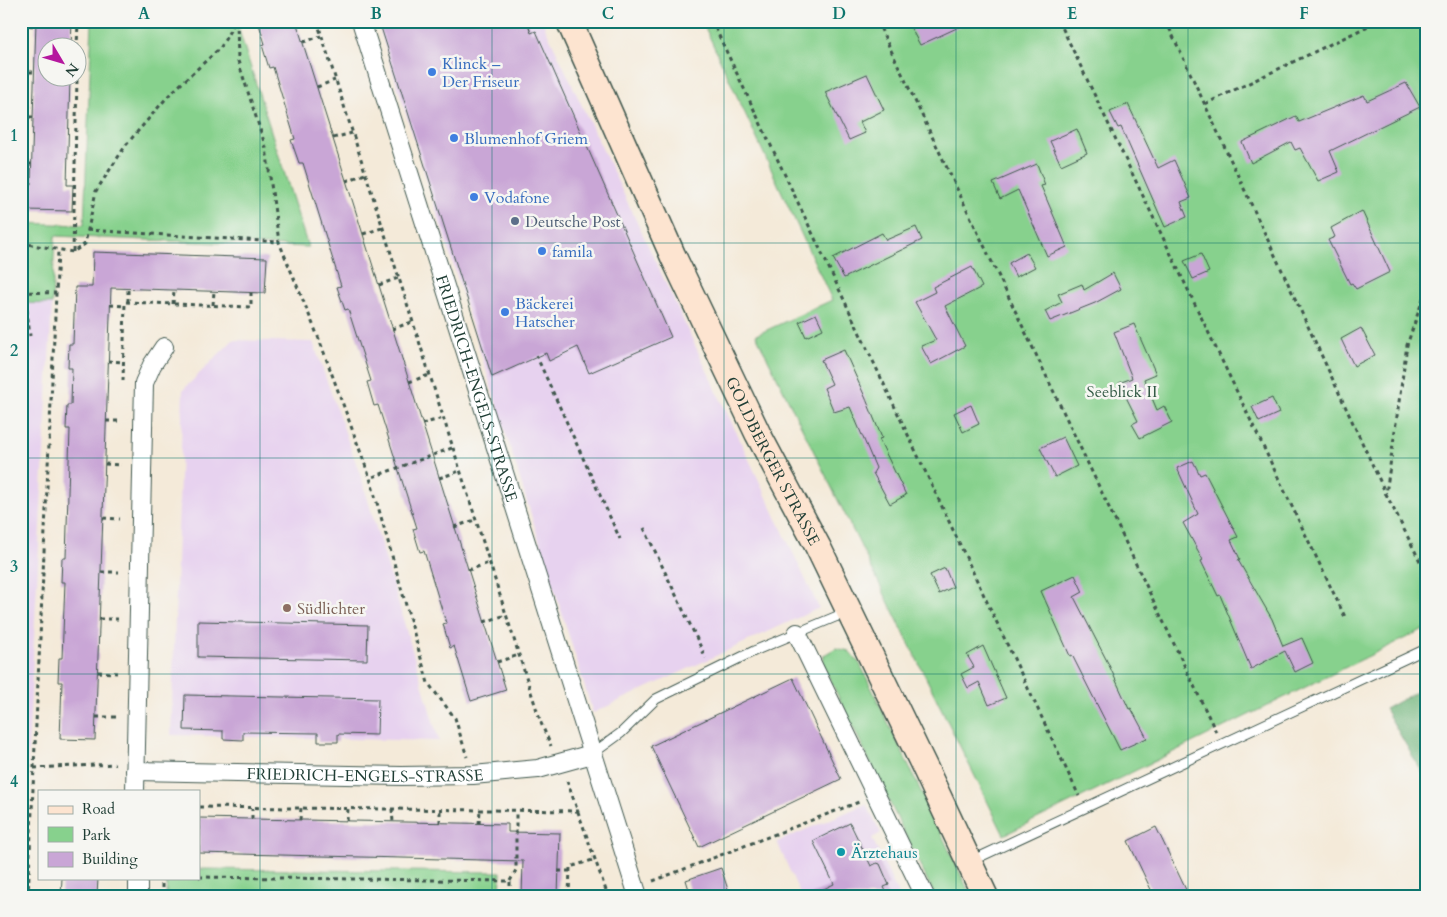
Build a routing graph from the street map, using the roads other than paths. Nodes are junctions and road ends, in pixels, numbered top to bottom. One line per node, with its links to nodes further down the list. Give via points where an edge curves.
1 (361, 21): 7 (street, FRIEDRICH-ENGELS-STRASSE)
2 (569, 21): 4 (main road, GOLDBERGER STRASSE, via 673,256 758,434)
3 (164, 347): 8 (street, via 144,383)
4 (849, 612): 5 (lane); 10 (main road, GOLDBERGER STRASSE)
5 (797, 633): 7 (lane, via 656,698 621,733); 14 (street)
6 (1426, 649): 10 (lane)
7 (592, 754): 8 (street, FRIEDRICH-ENGELS-STRASSE, via 538,769 473,775); 12 (street, FRIEDRICH-ENGELS-STRASSE)
8 (135, 771): 9 (street)
9 (135, 790)
10 (968, 862): 15 (main road, GOLDBERGER STRASSE)
11 (138, 880): 13 (street)
12 (636, 892)
13 (138, 896)
14 (925, 896)
15 (985, 896)

